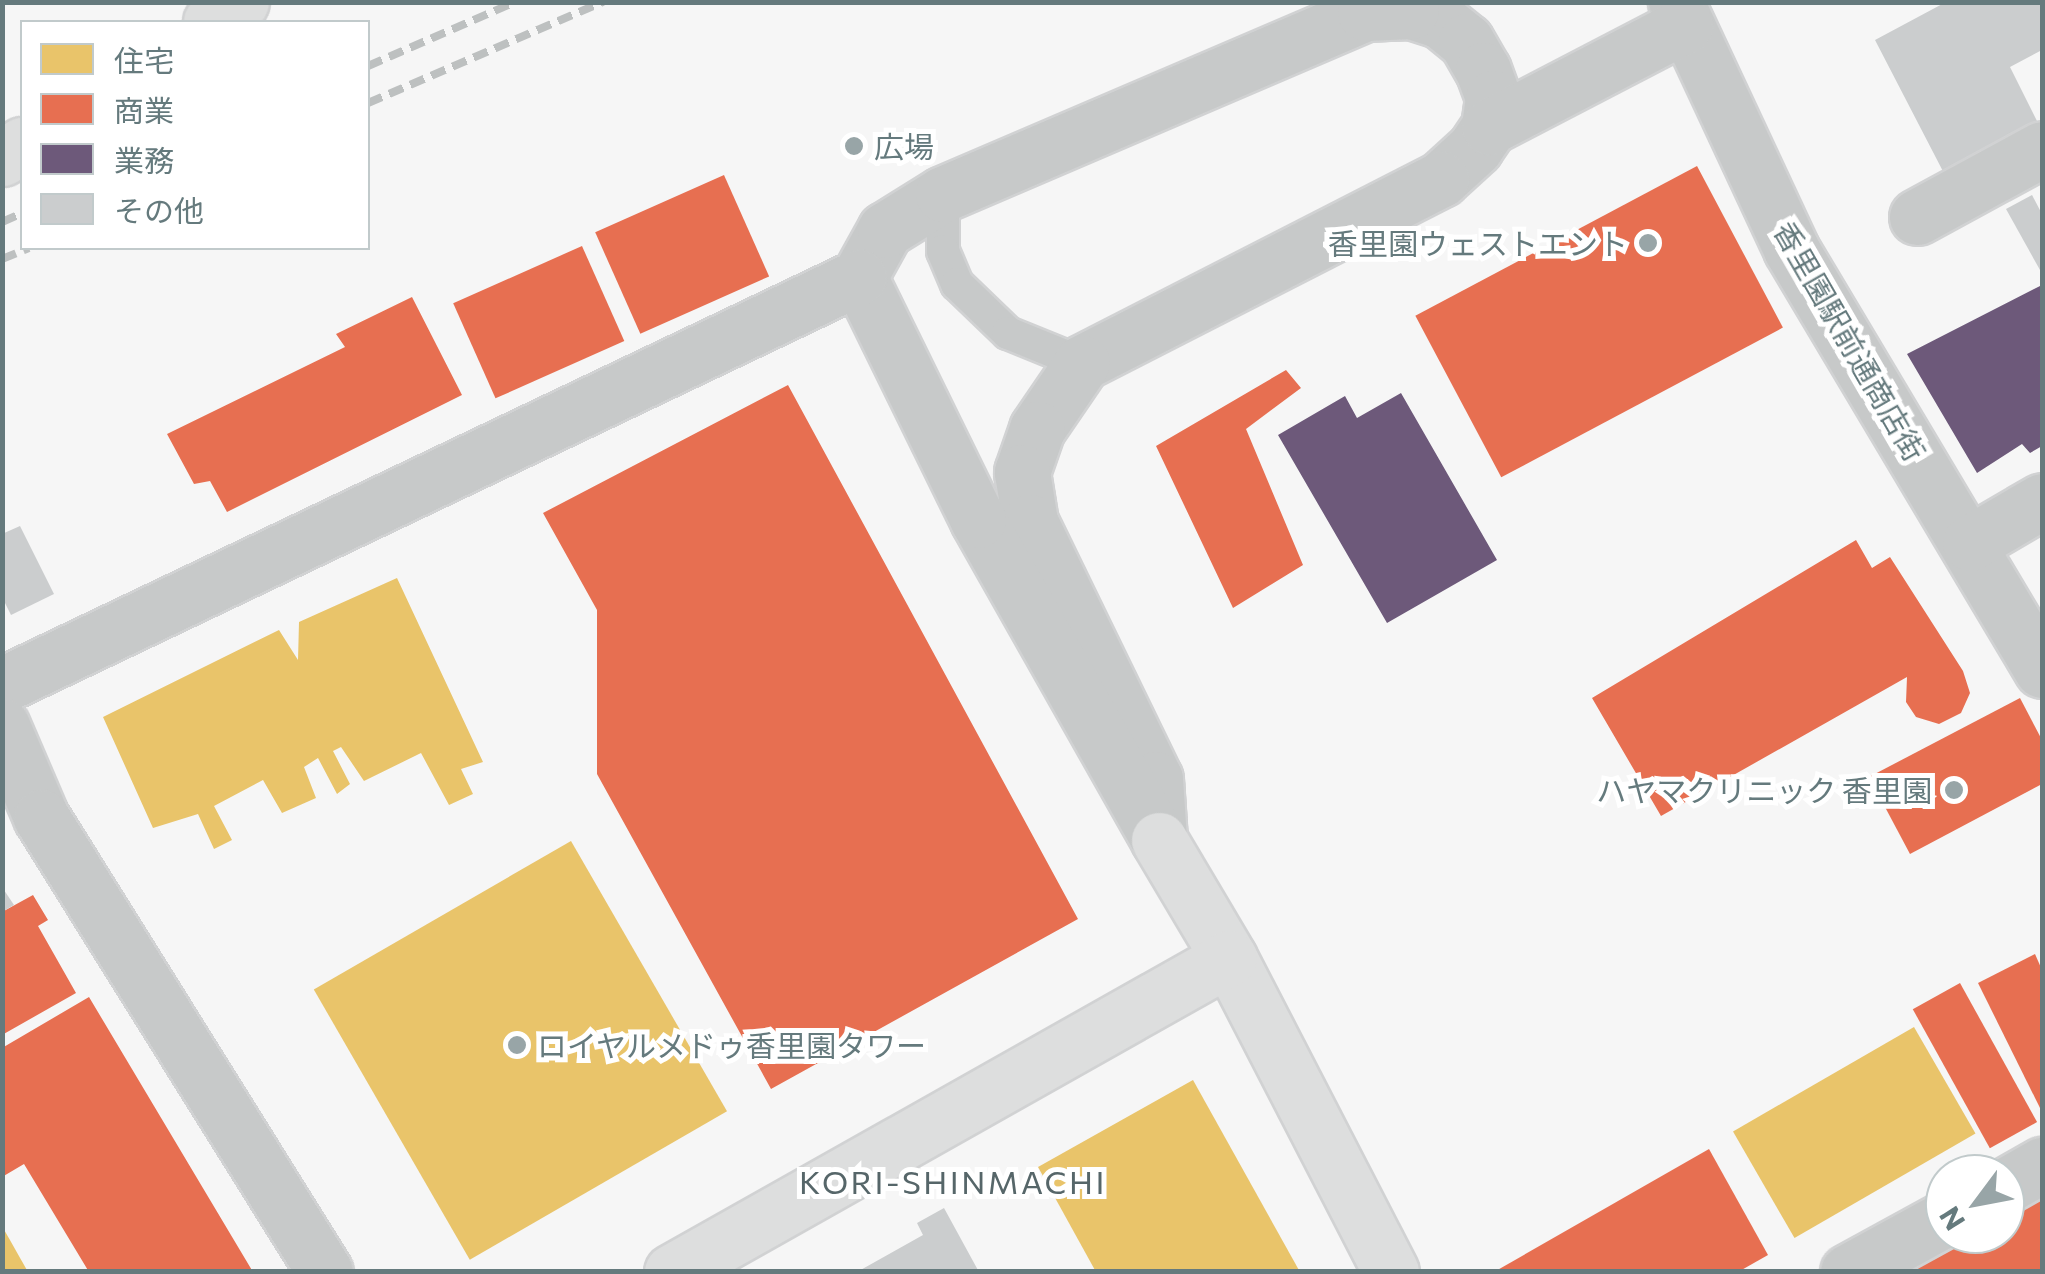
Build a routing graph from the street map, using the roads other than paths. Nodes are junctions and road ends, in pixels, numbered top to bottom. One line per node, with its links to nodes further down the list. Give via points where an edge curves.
1 (241, 2): 3 (street)
2 (1680, 14): 4 (street); 11 (street, 香里園駅前通商店街, via 1791,248)
3 (213, 20)
4 (1489, 128): 6 (street, via 1493,98 1466,40 1441,21 1410,11 1365,13); 9 (street, via 1441,179)
5 (2042, 150): 7 (street)
6 (943, 194): 8 (street, via 886,230); 9 (lane, via 943,251 957,284 1008,333)
7 (1918, 217)
8 (859, 277): 13 (street); 16 (street, via 978,520)
9 (1082, 363): 16 (street, via 1038,429 1022,472 1027,505 1154,779)
10 (2042, 501): 11 (street)
11 (1970, 544): 12 (street, 香里園駅前通商店街)
12 (2042, 670)
13 (2, 685)
14 (2, 726): 15 (street)
15 (22, 830): 19 (street)
16 (1160, 840): 17 (street)
17 (1228, 958): 20 (street); 21 (street)
18 (1925, 1229): 22 (street)
19 (325, 1272)
20 (672, 1272)
21 (1391, 1272)
22 (1848, 1272)

